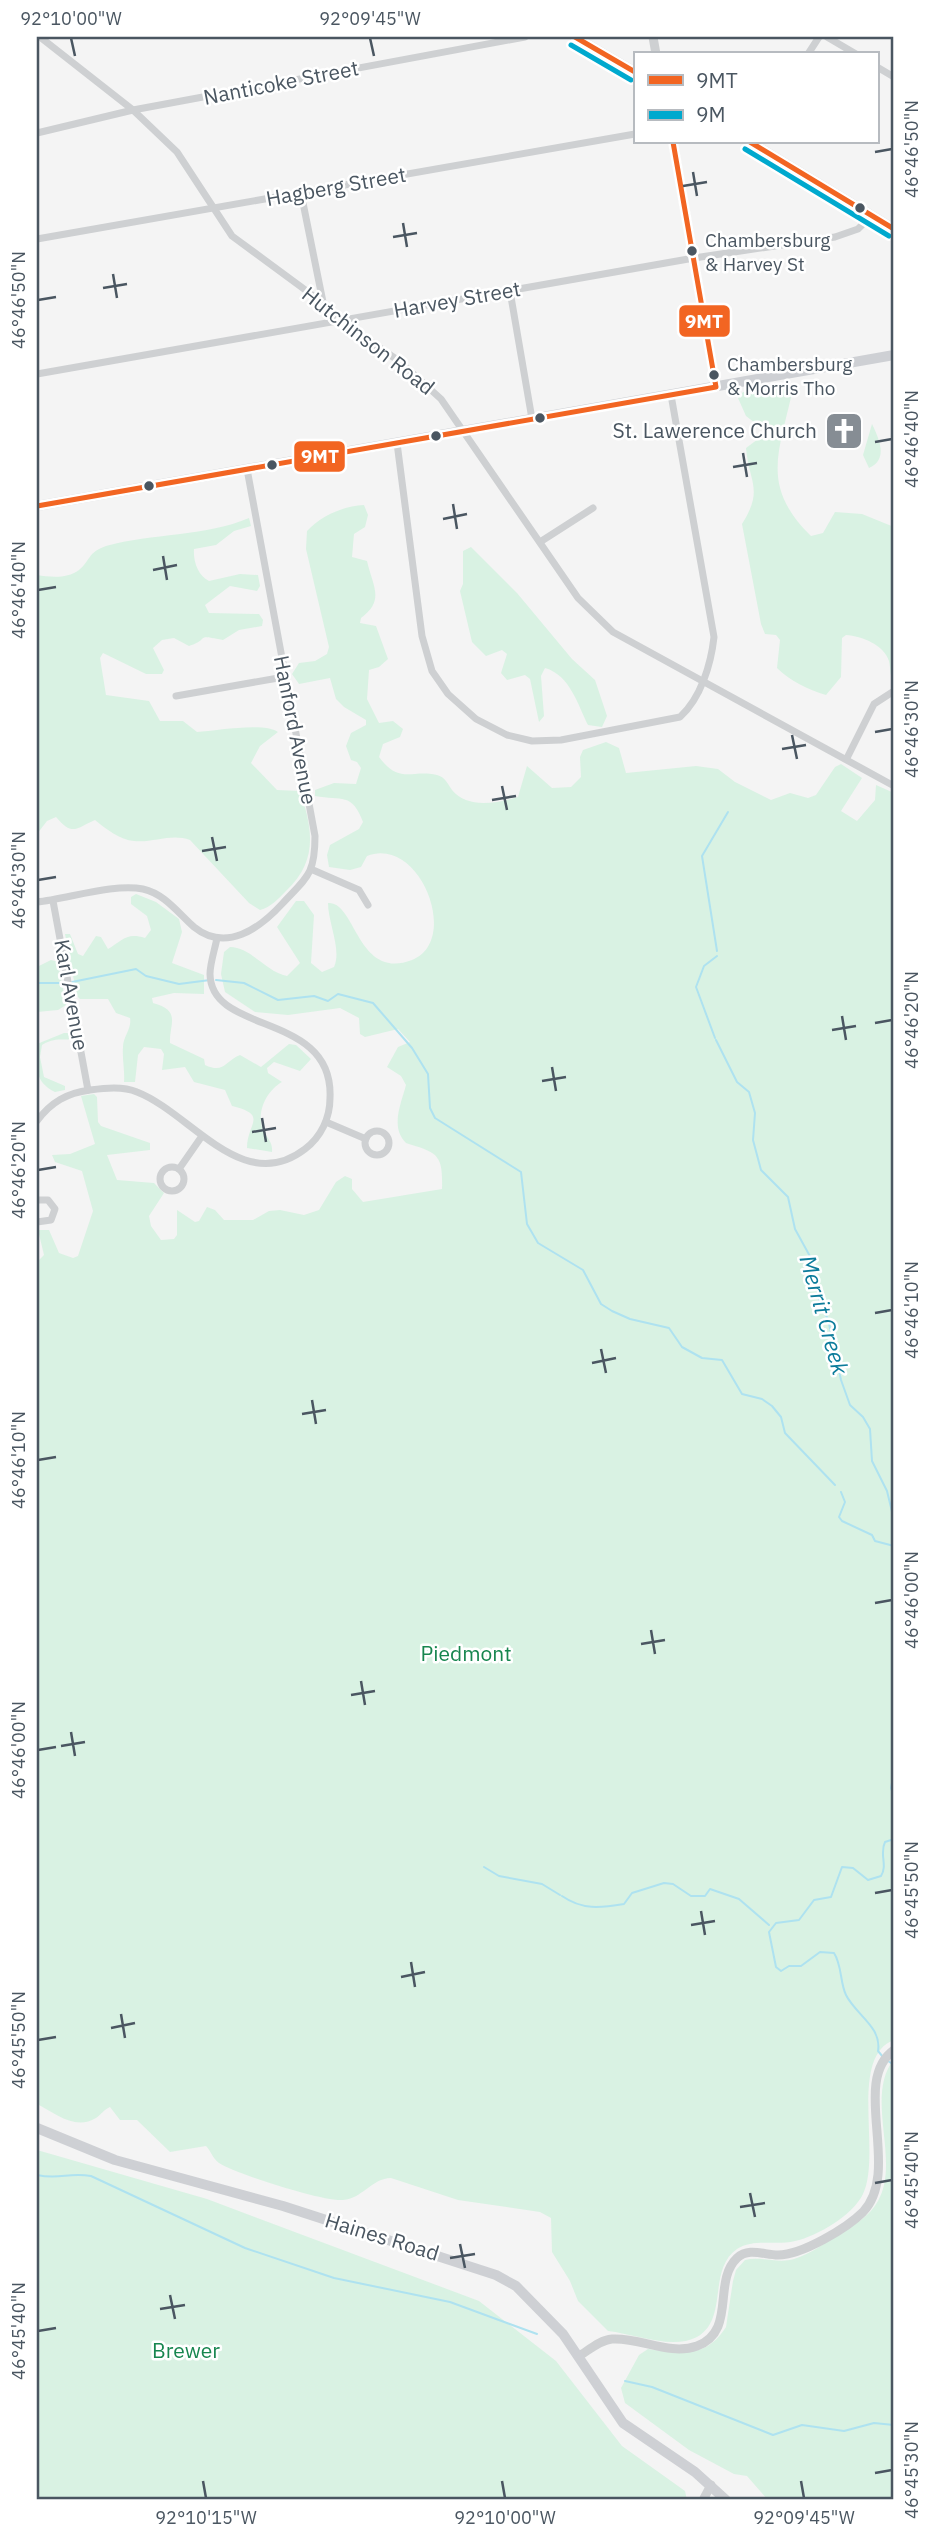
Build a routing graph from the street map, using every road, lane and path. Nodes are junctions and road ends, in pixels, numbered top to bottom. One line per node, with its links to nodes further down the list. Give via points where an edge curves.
1 (40, 37): 11 (street, Hutchinson Road)
2 (525, 37): 11 (street, Nanticoke Street)
3 (575, 37): 9 (main road)
4 (819, 37): 6 (street)
5 (827, 37): 7 (street)
6 (809, 52)
7 (853, 52)
8 (878, 68): 10 (street)
9 (634, 71)
10 (894, 78)
11 (133, 110): 12 (street, Nanticoke Street); 17 (street, Hutchinson Road, via 177,152)
12 (37, 133)
13 (634, 134): 16 (street, Hagberg Street)
14 (673, 144): 21 (street)
15 (755, 144): 18 (main road)
16 (301, 193): 17 (street, Hagberg Street); 23 (street)
17 (212, 209): 20 (street, Hagberg Street); 23 (street, Hutchinson Road, via 232,236)
18 (872, 215): 19 (main road); 21 (street, Harvey Street, via 858,229 835,237)
19 (894, 229)
20 (37, 240)
21 (694, 258): 22 (street, Harvey Street); 27 (street)
22 (510, 291): 24 (street, Harvey Street); 29 (street)
23 (323, 303): 24 (street, Hutchinson Road)
24 (340, 321): 26 (street, Harvey Street); 30 (street, Hutchinson Road, via 399,361 441,399)
25 (894, 355): 27 (main road)
26 (37, 374)
27 (716, 387): 28 (main road)
28 (671, 395): 29 (main road); 37 (street, via 714,637 711,662)
29 (532, 419): 30 (main road)
30 (463, 432): 31 (main road); 35 (street, Hutchinson Road)
31 (397, 443): 32 (main road); 37 (street, via 422,636 432,671 448,694 476,719 507,735 532,741 561,740 680,717)
32 (247, 470): 33 (main road); 36 (street, Hanford Avenue)
33 (37, 506)
34 (593, 508): 35 (street)
35 (540, 542): 37 (street, Hutchinson Road, via 578,598 613,632)
36 (284, 677): 39 (street); 42 (street, Hanford Avenue, via 315,836)
37 (702, 681): 40 (street, Hutchinson Road)
38 (894, 691): 40 (street, via 874,704)
39 (176, 696)
40 (847, 758): 41 (street, Hutchinson Road)
41 (894, 786)
42 (313, 870): 45 (street, via 359,890); 46 (street, via 264,924 244,935)
43 (53, 901): 44 (street); 46 (street, via 142,889 162,896 197,929); 47 (street, Karl Avenue)
44 (37, 902)
45 (369, 905)
46 (217, 938): 49 (street, via 210,974 217,995 234,1011 292,1033 314,1050 329,1083)
47 (88, 1090): 48 (street, via 60,1098); 50 (street, via 137,1091)
48 (37, 1121)
49 (326, 1122): 50 (street, via 301,1152 268,1163 243,1161); 51 (street)
50 (202, 1136): 52 (street)
51 (366, 1139)
52 (179, 1169)
53 (37, 1200): 54 (street, via 48,1200 55,1209 51,1220)
54 (37, 1222)
55 (892, 2052): 57 (street, via 882,2063 876,2084 879,2166 873,2196 863,2212 798,2251 778,2255 750,2252 736,2259 729,2272 721,2320 716,2331 699,2345 674,2348 612,2339)
56 (37, 2128): 57 (main road, Haines Road, via 115,2160 283,2206 496,2275 532,2301)
57 (579, 2356): 58 (main road, Haines Road, via 623,2423)
58 (711, 2485): 59 (street); 60 (main road, Haines Road)
59 (703, 2500)
60 (726, 2500)

